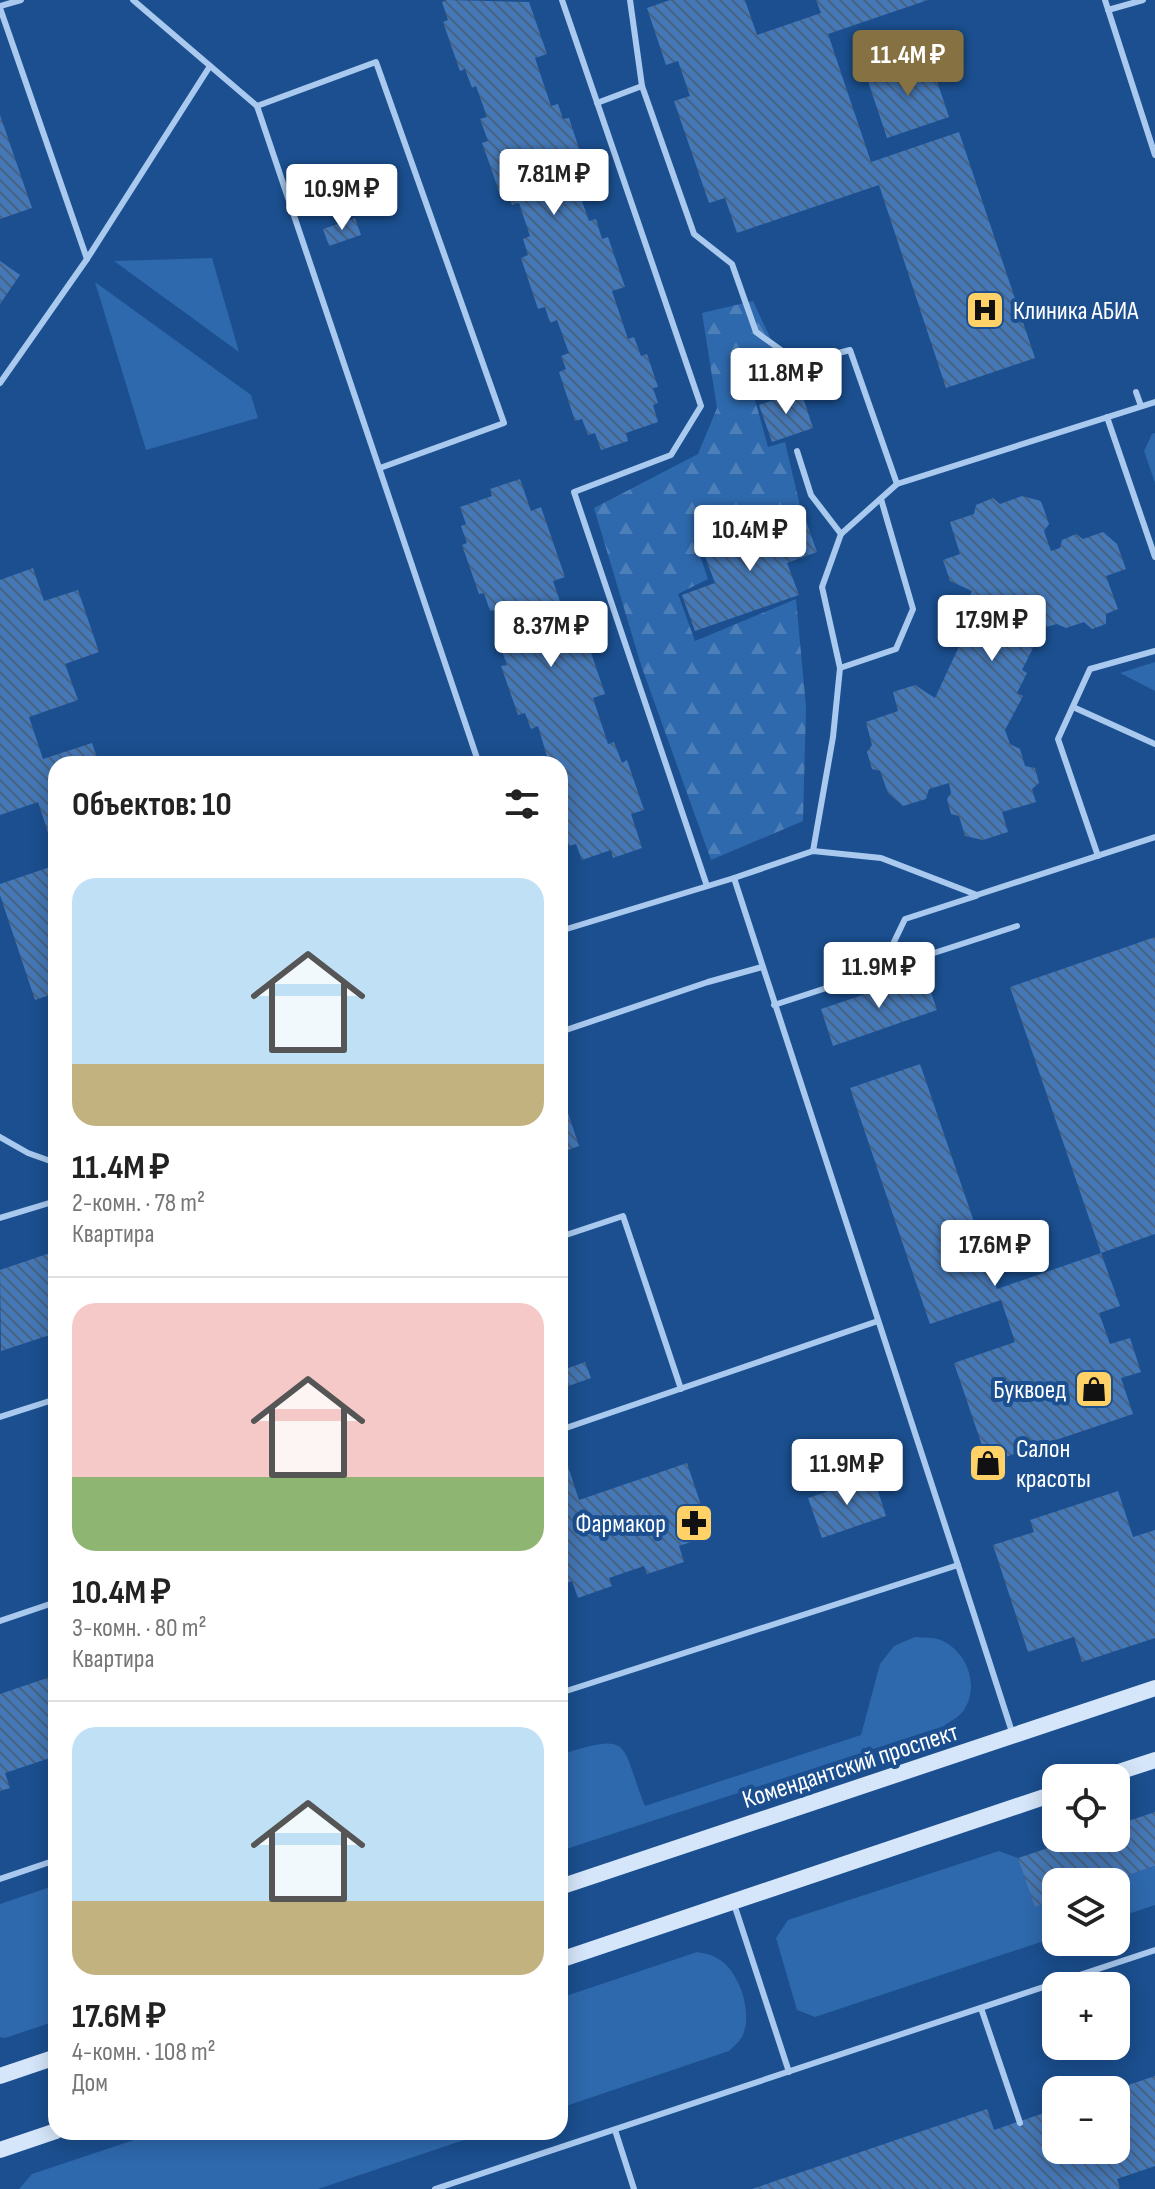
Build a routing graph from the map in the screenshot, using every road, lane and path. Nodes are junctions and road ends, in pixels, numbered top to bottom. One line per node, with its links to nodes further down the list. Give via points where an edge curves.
1 (21, 0): 7 (lane)
2 (133, 0): 9 (lane)
3 (562, 0): 11 (lane)
4 (630, 0): 10 (lane)
5 (1105, 0): 8 (lane)
6 (1143, 0): 8 (lane)
7 (0, 7): 14 (lane)
8 (1108, 10): 13 (lane)
9 (210, 66): 12 (lane); 14 (lane)
10 (642, 86): 11 (lane); 22 (lane, via 694,234 732,264 756,332 799,363 850,350)
11 (597, 103): 35 (lane, via 701,406 671,455 574,492)
12 (257, 106): 21 (lane); 21 (lane, via 376,62 504,423)
13 (1155, 155)
14 (87, 259): 15 (lane)
15 (0, 383)
16 (1136, 392): 18 (lane)
17 (1155, 402): 18 (lane)
18 (1141, 406): 19 (lane)
19 (1107, 417): 22 (lane); 25 (lane)
20 (797, 451): 24 (lane, via 811,495)
21 (380, 468): 30 (lane)
22 (897, 484): 23 (lane)
23 (881, 499): 24 (lane); 27 (lane, via 913,609 896,649)
24 (841, 534): 27 (lane, via 822,587)
25 (1155, 557)
26 (1155, 651): 28 (lane, via 1090,669)
27 (840, 668): 32 (lane)
28 (1073, 707): 29 (lane); 33 (lane, via 1058,739)
29 (1155, 744)
30 (476, 756)
31 (1155, 837): 33 (lane)
32 (813, 851): 34 (lane); 36 (lane, via 881,858)
33 (1098, 856): 36 (lane)
34 (734, 878): 35 (lane); 39 (lane)
35 (707, 886): 38 (lane)
36 (977, 895): 40 (lane, via 905,919)
37 (1017, 926): 40 (lane)
38 (568, 929)
39 (762, 967): 41 (lane); 42 (lane)
40 (880, 971): 41 (lane)
41 (774, 1005): 48 (lane)
42 (568, 1029)
43 (0, 1137): 44 (lane)
44 (48, 1160)
45 (48, 1203): 46 (lane)
46 (0, 1218)
47 (568, 1234): 49 (lane, via 623,1216)
48 (878, 1321): 49 (lane); 53 (lane)
49 (681, 1389): 52 (lane)
50 (48, 1402): 51 (lane)
51 (0, 1417)
52 (568, 1427)
53 (958, 1565): 57 (lane); 58 (lane)
54 (48, 1605): 55 (lane)
55 (0, 1621)
56 (1155, 1688): 58 (main road, Комендантский проспект)
57 (568, 1690)
58 (1013, 1736): 64 (main road, Комендантский проспект)
59 (1155, 1760): 60 (main road)
60 (1130, 1768)
61 (1042, 1798): 65 (main road)
62 (48, 1863): 63 (lane)
63 (0, 1879)
64 (568, 1884)
65 (733, 1901): 67 (main road); 70 (lane)
66 (1155, 1950): 68 (lane)
67 (568, 1957)
68 (981, 2008): 70 (lane); 72 (lane)
69 (48, 2060): 71 (main road)
70 (789, 2072): 73 (lane)
71 (0, 2076)
72 (1020, 2123)
73 (615, 2130): 76 (lane); 77 (lane)
74 (48, 2134): 75 (main road)
75 (0, 2150)
76 (435, 2189)
77 (634, 2189)

